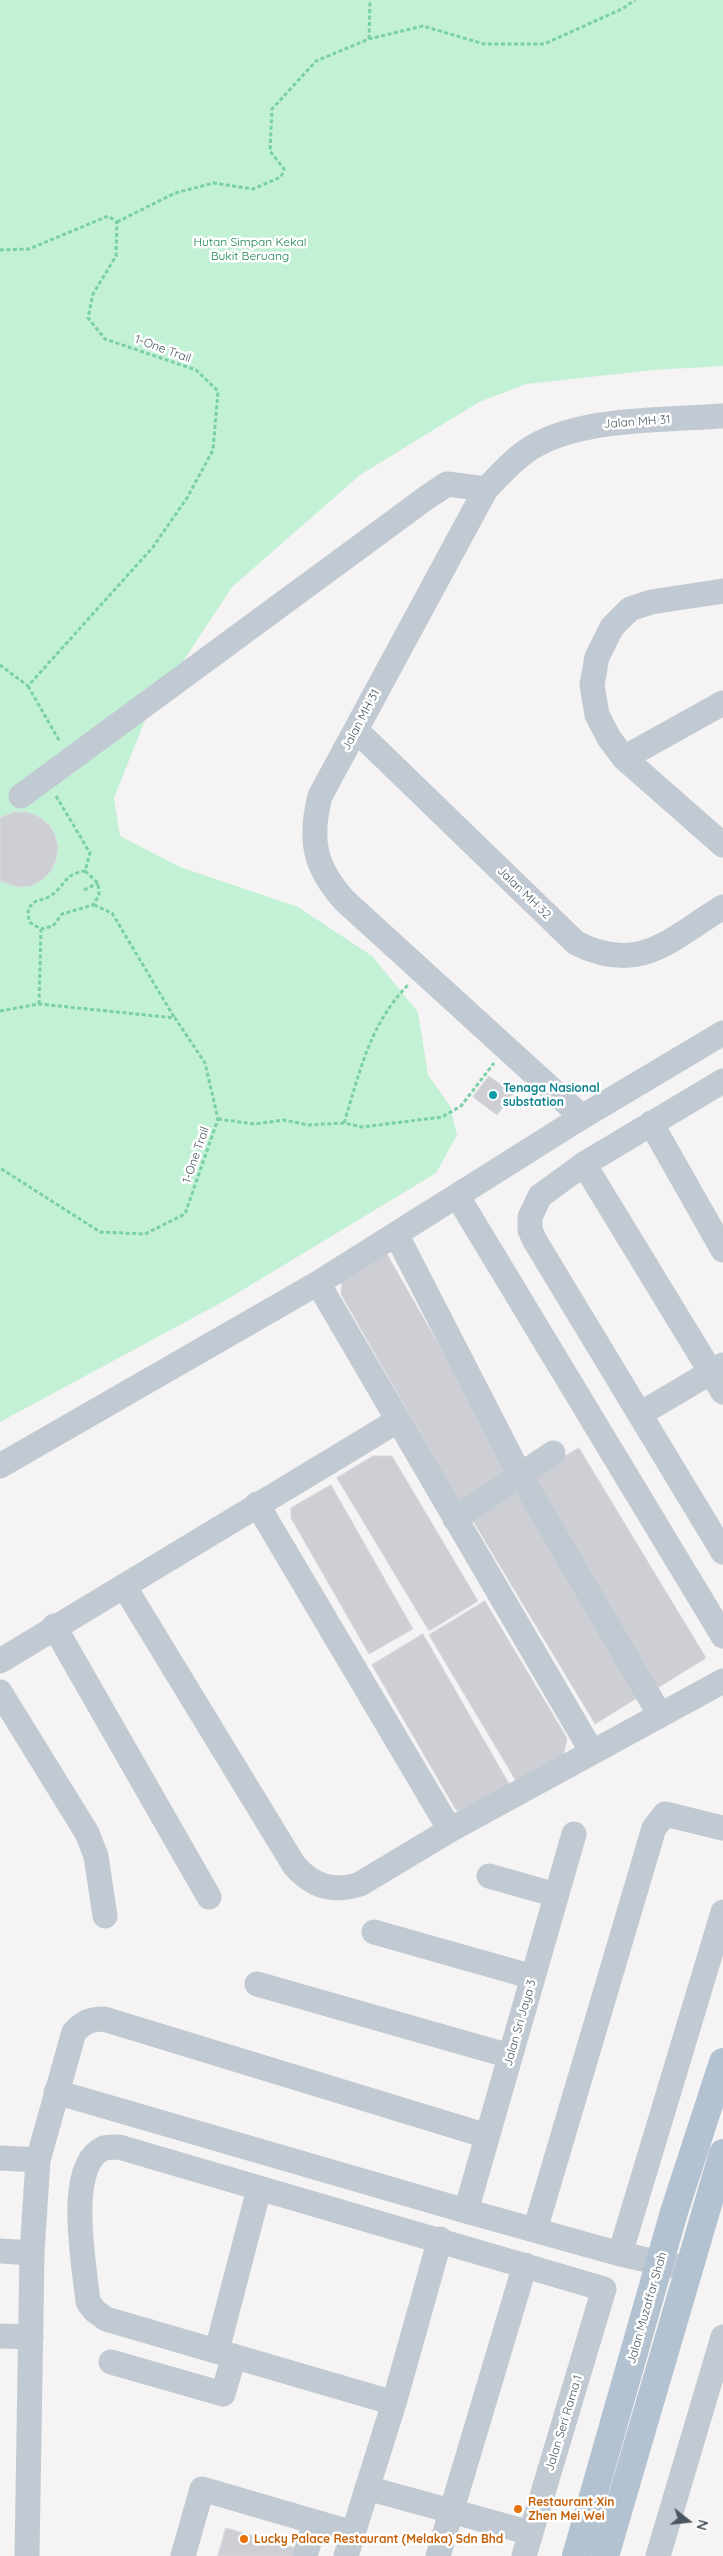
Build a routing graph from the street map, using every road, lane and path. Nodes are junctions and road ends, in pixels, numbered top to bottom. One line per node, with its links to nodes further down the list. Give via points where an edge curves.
1 (370, 0): 3 (path)
2 (635, 0): 3 (path, via 544,44 484,44 423,26)
3 (369, 40): 4 (path, via 316,61 272,109 270,150 284,169 281,177 253,189 214,183 175,193)
4 (117, 222): 5 (path, via 108,216 29,249); 10 (path, 1-One Trail, via 116,256 94,294 88,318 105,339 196,370 218,391 213,450 187,498 153,547)
5 (0, 250)
6 (723, 416): 7 (street, Jalan MH 31, via 588,426 525,451)
7 (486, 489): 12 (street, Jalan MH 31); 14 (street, via 447,484)
8 (723, 591): 13 (street, via 630,608 612,627 597,657 592,685 597,714)
9 (0, 665): 10 (path)
10 (28, 686): 14 (path)
11 (723, 703): 13 (street)
12 (356, 730): 22 (street, Jalan MH 32, via 576,943 596,953 622,957 646,954); 24 (street, Jalan MH 31, via 320,796 314,818 318,863 328,882 345,901)
13 (624, 758): 17 (street)
14 (70, 759): 15 (street)
15 (46, 778): 16 (street); 18 (path, via 90,853)
16 (21, 796)
17 (723, 845)
18 (85, 871): 19 (path); 23 (path, via 73,872 50,896 35,899 28,910 29,922)
19 (98, 883): 20 (path); 21 (path, via 99,896)
20 (84, 890)
21 (94, 905): 23 (path, via 62,914 54,926); 27 (path, 1-One Trail, via 112,913)
22 (723, 907)
23 (40, 929): 25 (path)
24 (422, 970): 29 (street, Jalan MH 31); 33 (path, via 397,996 372,1034)
25 (40, 1004): 26 (path); 27 (path)
26 (0, 1011)
27 (174, 1018): 32 (path, 1-One Trail, via 205,1063)
28 (723, 1034): 31 (street)
29 (506, 1046): 31 (street, Jalan MH 31); 33 (path, via 461,1106 442,1117 362,1128)
30 (722, 1083): 34 (street)
31 (582, 1117): 37 (street)
32 (218, 1119): 33 (path, via 254,1124 284,1120 308,1125); 36 (path, 1-One Trail, via 185,1214 145,1234 100,1232)
33 (344, 1123)
34 (651, 1123): 35 (street); 39 (street)
35 (584, 1164): 41 (street); 42 (street, via 540,1196 530,1217 530,1230)
36 (0, 1168)
37 (458, 1197): 38 (street); 52 (street)
38 (396, 1234): 40 (street); 46 (street)
39 (723, 1250)
40 (318, 1283): 43 (street); 45 (street)
41 (719, 1376): 42 (street)
42 (640, 1414): 49 (street)
43 (397, 1421): 47 (street); 48 (street)
44 (553, 1454): 46 (street)
45 (0, 1466)
46 (520, 1475): 48 (street); 56 (street)
47 (257, 1504): 50 (street); 59 (street)
48 (455, 1519): 57 (street)
49 (723, 1552)
50 (124, 1586): 51 (street); 59 (street, via 304,1877 316,1885 346,1888 360,1884)
51 (54, 1626): 53 (street); 63 (street)
52 (723, 1636)
53 (0, 1661)
54 (723, 1681): 56 (street)
55 (0, 1692): 65 (street, via 87,1833 96,1856)
56 (660, 1715): 57 (street)
57 (592, 1752): 59 (street)
58 (723, 1828): 78 (street, via 665,1814 654,1828)
59 (450, 1830)
60 (574, 1834): 62 (street, Jalan Sri Jaya 3)
61 (489, 1876): 62 (street)
62 (556, 1895): 67 (street, Jalan Sri Jaya 3)
63 (209, 1897)
64 (723, 1912): 82 (street)
65 (105, 1916)
66 (374, 1932): 67 (street)
67 (533, 1977): 69 (street, Jalan Sri Jaya 3)
68 (257, 1984): 69 (street)
69 (510, 2056): 72 (street, Jalan Sri Jaya 3)
70 (723, 2062): 83 (main road, Jalan Muzaffar Shah)
71 (56, 2092): 72 (street, via 74,2032 91,2019 104,2019); 75 (street); 77 (street)
72 (487, 2136): 77 (street, Jalan Sri Jaya 3)
73 (723, 2153): 85 (main road)
74 (0, 2158): 75 (street)
75 (38, 2160): 81 (street)
76 (260, 2188): 79 (street); 89 (street); 89 (street, via 119,2147 105,2148 95,2154 82,2183 79,2199 88,2302 95,2311 106,2319)
77 (466, 2211): 78 (street)
78 (535, 2230): 82 (street)
79 (440, 2239): 84 (street); 92 (street)
80 (0, 2251): 81 (street)
81 (32, 2253): 87 (street)
82 (620, 2254): 83 (street)
83 (660, 2263): 85 (street); 102 (main road, Jalan Muzaffar Shah)
84 (525, 2265): 94 (street); 97 (street, Jalan Seri Rama 1, via 604,2289)
85 (690, 2269): 103 (main road)
86 (0, 2336): 87 (street)
87 (31, 2337): 98 (street)
88 (723, 2337): 91 (street)
89 (225, 2353): 90 (street, via 223,2394); 92 (street)
90 (111, 2362)
91 (718, 2376): 104 (street)
92 (394, 2403): 93 (street)
93 (367, 2488): 94 (street); 96 (street)
94 (452, 2511): 97 (street); 101 (street)
95 (315, 2522): 96 (street); 99 (street, via 202,2489); 100 (street)
96 (349, 2545)
97 (528, 2545)
98 (28, 2556)
99 (183, 2556)
100 (305, 2556)
101 (438, 2556)
102 (576, 2556)
103 (605, 2556)
104 (658, 2556)

